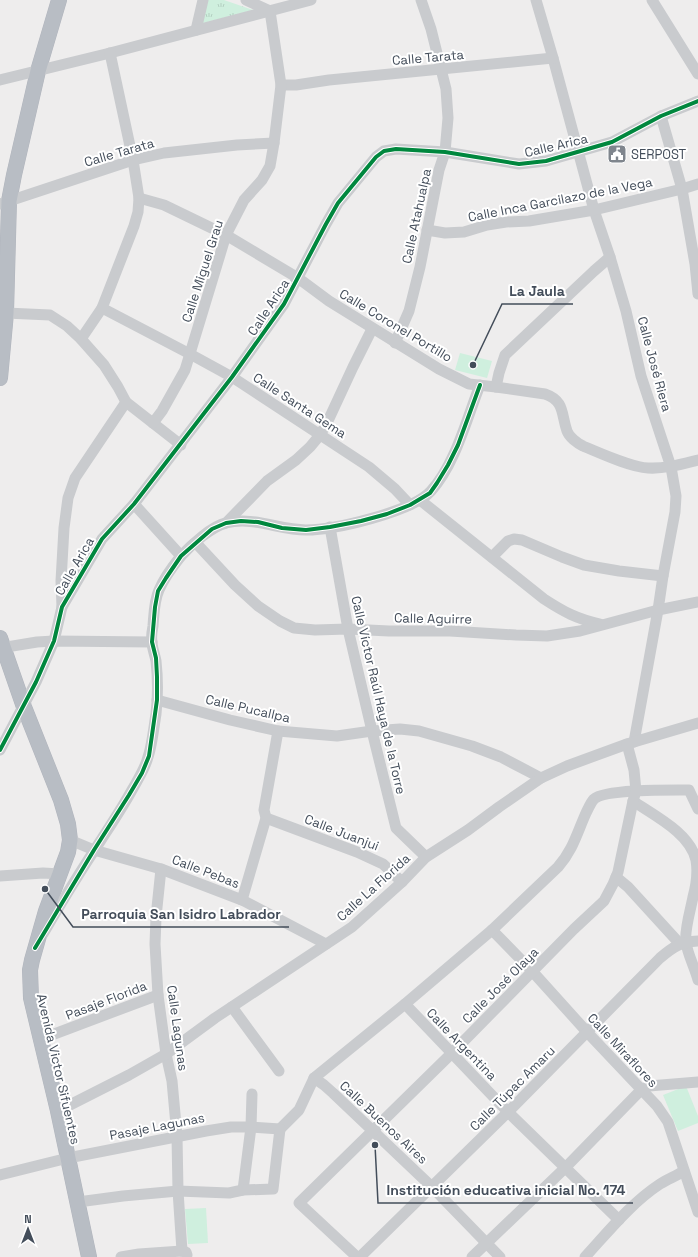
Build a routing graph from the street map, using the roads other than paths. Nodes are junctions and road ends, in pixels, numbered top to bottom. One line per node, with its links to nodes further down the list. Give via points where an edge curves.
1 (59, 0): 13 (highway)
2 (203, 0): 9 (street)
3 (246, 0): 8 (street)
4 (311, 0): 8 (street)
5 (421, 0): 12 (street, Calle Atahualpa)
6 (536, 0): 11 (street, Calle José Riera)
7 (652, 0): 14 (street)
8 (270, 11): 9 (street); 16 (street, Calle Miguel Grau)
9 (196, 30): 10 (street)
10 (110, 53): 13 (street); 22 (street)
11 (553, 58): 12 (street, Calle Tarata); 21 (street, Calle José Riera)
12 (441, 69): 16 (street, Calle Tarata); 20 (street, Calle Atahualpa, via 446,89 448,118)
13 (38, 71): 15 (street); 26 (highway)
14 (698, 74)
15 (0, 80)
16 (281, 85): 19 (street, Calle Miguel Grau)
17 (698, 101): 18 (street, Calle Arica)
18 (661, 116): 21 (street, Calle Arica, via 612,142); 24 (street)
19 (274, 143): 22 (street, Calle Tarata, via 164,153); 29 (street, Calle Miguel Grau, via 270,166 262,180 244,200)
20 (445, 152): 21 (street, Calle Arica, via 519,164 546,161); 28 (street, Calle Atahualpa); 31 (street, Calle Arica, via 396,149 384,151 376,157 338,203)
21 (578, 152): 27 (street, Calle José Riera)
22 (133, 160): 25 (street); 26 (street, Calle Tarata)
23 (698, 184): 24 (street, Calle Inca Garcilazo de la Vega)
24 (682, 189): 27 (street, Calle Inca Garcilazo de la Vega); 32 (street)
25 (139, 198): 29 (street, Calle Coronel Portillo, via 164,205); 33 (street, via 134,226)
26 (5, 203): 34 (highway)
27 (594, 210): 28 (street, Calle Inca Garcilazo de la Vega, via 487,225 464,232 445,234); 30 (street, Calle José Riera)
28 (427, 230): 37 (street, Calle Atahualpa, via 409,311)
29 (226, 235): 31 (street, Calle Coronel Portillo); 38 (street, Calle Miguel Grau)
30 (610, 257): 43 (street, via 505,355); 49 (street, Calle José Riera, via 641,376)
31 (298, 278): 35 (street, Calle Coronel Portillo); 40 (street, Calle Arica, via 284,304)
32 (698, 294)
33 (102, 308): 36 (street); 38 (street, Calle Santa Gema)
34 (6, 313): 36 (street, via 50,315); 39 (highway)
35 (372, 329): 37 (street, Calle Coronel Portillo); 46 (street)
36 (82, 339): 44 (street, via 104,365)
37 (395, 343): 42 (street, Calle Coronel Portillo, via 468,384)
38 (190, 354): 40 (street, Calle Santa Gema); 45 (street, Calle Miguel Grau, via 185,370)
39 (1, 362): 41 (highway)
40 (232, 377): 46 (street, Calle Santa Gema); 47 (street, Calle Arica)
41 (0, 378)
42 (480, 385): 43 (street, Calle Coronel Portillo); 50 (street, via 448,465 430,493)
43 (496, 386): 49 (street, Calle Coronel Portillo, via 553,397 563,413 567,432 583,446 637,467)
44 (126, 402): 45 (street); 59 (street, via 76,478 68,498 61,581)
45 (153, 423): 47 (street)
46 (320, 435): 50 (street, Calle Santa Gema, via 369,467); 52 (street, via 296,460 267,481)
47 (181, 445): 51 (street, Calle Arica)
48 (698, 460): 49 (street, Calle Coronel Portillo)
49 (671, 466): 57 (street, Calle José Riera, via 676,496 675,512)
50 (415, 503): 53 (street, via 381,516); 56 (street, Calle Santa Gema, via 457,530)
51 (134, 504): 55 (street); 59 (street, Calle Arica, via 102,539)
52 (226, 523): 53 (street, via 258,522 306,530); 54 (street, via 212,529)
53 (330, 527): 62 (street, Calle Víctor Raúl Haya de la Torre)
54 (196, 543): 55 (street); 62 (street, Calle Aguirre, via 235,585 280,622 294,628)
55 (181, 556): 64 (street, via 158,591)
56 (492, 557): 57 (street, via 508,541 514,539 584,565); 61 (street, Calle Santa Gema, via 561,610)
57 (663, 576): 60 (street, Calle José Riera)
58 (698, 602): 60 (street, Calle Aguirre)
59 (62, 607): 63 (street, Calle Arica)
60 (658, 610): 61 (street, Calle Aguirre); 71 (street, Calle José Riera)
61 (603, 625): 62 (street, Calle Aguirre, via 547,636)
62 (348, 629): 70 (street, Calle Víctor Raúl Haya de la Torre)
63 (54, 641): 64 (street); 65 (street); 67 (street, Calle Arica)
64 (152, 642): 66 (street, via 156,658)
65 (1, 645): 67 (highway, Avenida Victor Sifuentes)
66 (157, 700): 69 (street, Calle Pucallpa); 78 (street, via 149,756 142,773)
67 (24, 706): 72 (street, Calle Arica); 77 (highway, Avenida Victor Sifuentes, via 61,800)
68 (698, 723): 71 (street, Calle La Florida)
69 (278, 731): 70 (street, Calle Pucallpa, via 337,736); 76 (street, via 264,810)
70 (372, 731): 73 (street, Calle Pucallpa, via 400,729 445,738 501,757); 79 (street, Calle Víctor Raúl Haya de la Torre, via 396,828)
71 (631, 743): 73 (street, Calle La Florida); 74 (street, Calle José Olaya)
72 (0, 750)
73 (541, 778): 79 (street, Calle La Florida)
74 (634, 796): 75 (street, via 689,790); 83 (street, Calle José Olaya); 86 (street, via 603,795 594,799 567,857); 88 (street, via 686,840 697,861 696,883)
75 (698, 809)
76 (266, 818): 84 (street, Calle Juanjui, via 384,864); 85 (street)
77 (70, 840): 78 (street, Calle Pebas); 81 (highway, Avenida Victor Sifuentes)
78 (94, 850): 80 (street, Calle Pebas); 90 (street)
79 (426, 857): 84 (street, Calle La Florida)
80 (161, 869): 85 (street, Calle Pebas); 93 (street, Calle Lagunas, via 156,917)
81 (60, 874): 82 (street); 90 (highway, Avenida Victor Sifuentes)
82 (0, 876)
83 (616, 877): 88 (street); 91 (street, Calle José Olaya, via 604,901)
84 (402, 882): 89 (street, Calle La Florida, via 352,927)
85 (242, 900): 89 (street, Calle Pebas)
86 (492, 930): 91 (street, Calle Miraflores); 94 (street)
87 (698, 940): 88 (street)
88 (683, 943): 92 (street); 96 (street, Calle Túpac Amaru, via 660,958)
89 (326, 944): 95 (street, Calle La Florida)
90 (35, 948): 97 (highway, Avenida Victor Sifuentes, via 30,970 31,998)
91 (532, 971): 96 (street, Calle Miraflores); 98 (street, Calle José Olaya)
92 (698, 980)
93 (158, 995): 97 (street, Pasaje Florida); 99 (street, Calle Lagunas)
94 (405, 1004): 98 (street, Calle Argentina); 101 (street)
95 (232, 1007): 99 (street, Calle La Florida); 100 (street)
96 (586, 1032): 103 (street, Calle Miraflores); 106 (street, Calle Túpac Amaru)
97 (41, 1039): 105 (highway, Avenida Victor Sifuentes)
98 (452, 1053): 106 (street, Calle Argentina); 109 (street, Calle José Olaya)
99 (166, 1054): 105 (street, Calle La Florida); 110 (street, Calle Lagunas, via 172,1081)
100 (279, 1070)
101 (314, 1078): 108 (street, via 299,1110); 109 (street, Calle Buenos Aires)
102 (698, 1082): 103 (street, via 649,1086)
103 (642, 1089): 112 (street); 113 (street, Calle Miraflores, via 668,1122)
104 (252, 1094): 107 (street)
105 (58, 1112): 111 (highway, Avenida Victor Sifuentes)
106 (508, 1112): 112 (street, Calle Argentina); 115 (street, Calle Túpac Amaru)
107 (251, 1127): 108 (street, Pasaje Lagunas); 110 (street, Pasaje Lagunas, via 231,1127); 116 (street)
108 (280, 1129): 116 (street, via 273,1189)
109 (372, 1130): 115 (street, Calle Buenos Aires); 125 (street, Calle José Olaya, via 299,1202)
110 (178, 1136): 111 (street, Pasaje Lagunas); 117 (street, Calle Lagunas)
111 (68, 1158): 114 (street, Pasaje Lagunas); 118 (highway, Avenida Victor Sifuentes)
112 (564, 1168): 120 (street, Calle Argentina); 121 (street)
113 (684, 1171): 119 (street, Calle Miraflores); 120 (street, via 660,1184)
114 (0, 1175)
115 (432, 1187): 121 (street, Calle Buenos Aires); 125 (street, Calle Túpac Amaru)
116 (243, 1190): 117 (street, via 229,1193)
117 (178, 1192): 118 (street); 122 (street, Calle Lagunas)
118 (78, 1202): 123 (highway, Avenida Victor Sifuentes)
119 (698, 1212)
120 (619, 1220): 128 (street)
121 (487, 1243): 126 (street); 127 (street, Calle Buenos Aires)
122 (185, 1254): 124 (street, via 139,1254)
123 (89, 1257)
124 (121, 1257)
125 (358, 1257)
126 (472, 1257)
127 (500, 1257)
128 (585, 1257)

